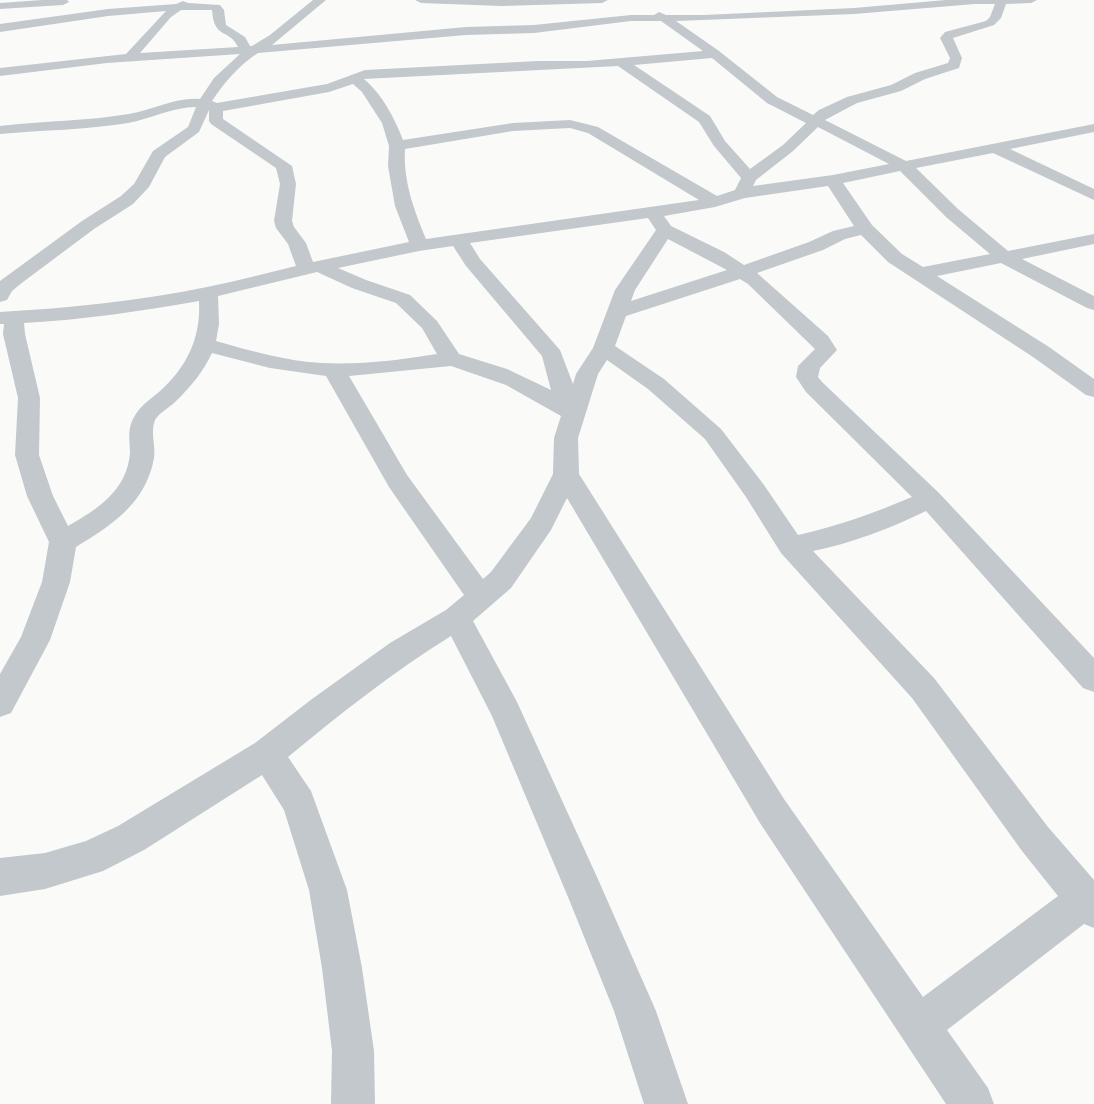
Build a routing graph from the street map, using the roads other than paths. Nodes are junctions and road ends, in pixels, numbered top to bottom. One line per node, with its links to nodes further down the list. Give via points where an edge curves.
1 (190, 0): 12 (street)
2 (320, 0): 17 (street, via 274,38)
3 (421, 0): 8 (street)
4 (602, 0): 8 (street)
5 (1002, 0): 6 (street); 13 (street); 24 (street, via 990,24 946,38 956,58 954,65 896,88 852,100)
6 (1031, 0)
7 (78, 1): 11 (street)
8 (502, 3): 15 (street)
9 (794, 3): 13 (street)
10 (648, 5): 14 (street)
11 (0, 6)
12 (178, 7): 16 (street); 17 (street, via 217,8 221,27); 19 (street, via 167,15)
13 (854, 11): 14 (street)
14 (661, 17): 15 (street); 18 (street)
15 (584, 24): 17 (street)
16 (0, 28)
17 (251, 49): 19 (street); 23 (street, via 226,74)
18 (715, 54): 20 (street); 24 (street, via 772,100 801,116)
19 (130, 58): 21 (street)
20 (620, 62): 22 (street, via 394,71 365,74); 31 (street, via 704,119)
21 (0, 72)
22 (355, 79): 23 (street, via 289,96); 27 (street, via 367,89 389,123)
23 (210, 105): 26 (street, via 175,106 104,123); 40 (street, via 216,121 284,166 288,184 283,221); 44 (street, via 194,129 160,154 141,187 127,200 16,278)
24 (816, 120): 29 (street); 31 (street)
25 (1093, 129): 28 (street)
26 (0, 130)
27 (397, 146): 33 (street, via 513,127 570,124 593,130); 38 (street, via 396,166 404,206)
28 (995, 148): 29 (street); 32 (street)
29 (904, 166): 30 (street); 39 (street, via 952,214)
30 (833, 180): 31 (street); 35 (street)
31 (746, 185): 33 (street)
32 (1094, 195)
33 (715, 202): 34 (street)
34 (659, 221): 37 (street); 41 (street); 46 (street)
35 (864, 229): 41 (street); 42 (street, via 895,258)
36 (1094, 239): 39 (street)
37 (459, 240): 38 (street); 53 (street, via 473,262 552,354)
38 (419, 245): 40 (street)
39 (1004, 257): 42 (street); 45 (street)
40 (313, 268): 43 (street); 50 (street, via 403,299 430,325)
41 (742, 270): 46 (street); 55 (street, via 826,350 810,366 807,377 814,387)
42 (919, 274): 52 (street, via 1042,352)
43 (208, 293): 47 (street, via 56,315); 48 (street, via 211,312)
44 (0, 296)
45 (1094, 304)
46 (617, 312): 49 (street)
47 (7, 318): 56 (street, via 14,334 29,398 27,455 40,496)
48 (206, 345): 51 (street, via 262,359); 56 (street, via 177,388 143,422 139,474 127,496 109,514)
49 (604, 348): 53 (street); 57 (street, via 656,384 713,434 756,491)
50 (451, 359): 51 (street); 53 (street, via 504,376)
51 (334, 370): 58 (street)
52 (1094, 390)
53 (566, 409): 54 (street)
54 (566, 474): 58 (street, via 542,523 501,580); 64 (street, via 772,811)
55 (930, 499): 57 (street, via 838,536); 59 (street)
56 (62, 542): 60 (street, via 56,582 36,640)
57 (791, 546): 63 (street, via 923,688 1035,839)
58 (468, 607): 61 (street, via 323,709); 66 (street, via 506,712 635,1012)
59 (1094, 680)
60 (0, 703)
61 (267, 754): 62 (street, via 131,838 90,858 45,871); 65 (street, via 299,803 328,890 353,1051)
62 (0, 877)
63 (1089, 904): 64 (street)
64 (918, 1026): 67 (street)
65 (353, 1104)
66 (666, 1104)
67 (972, 1104)

